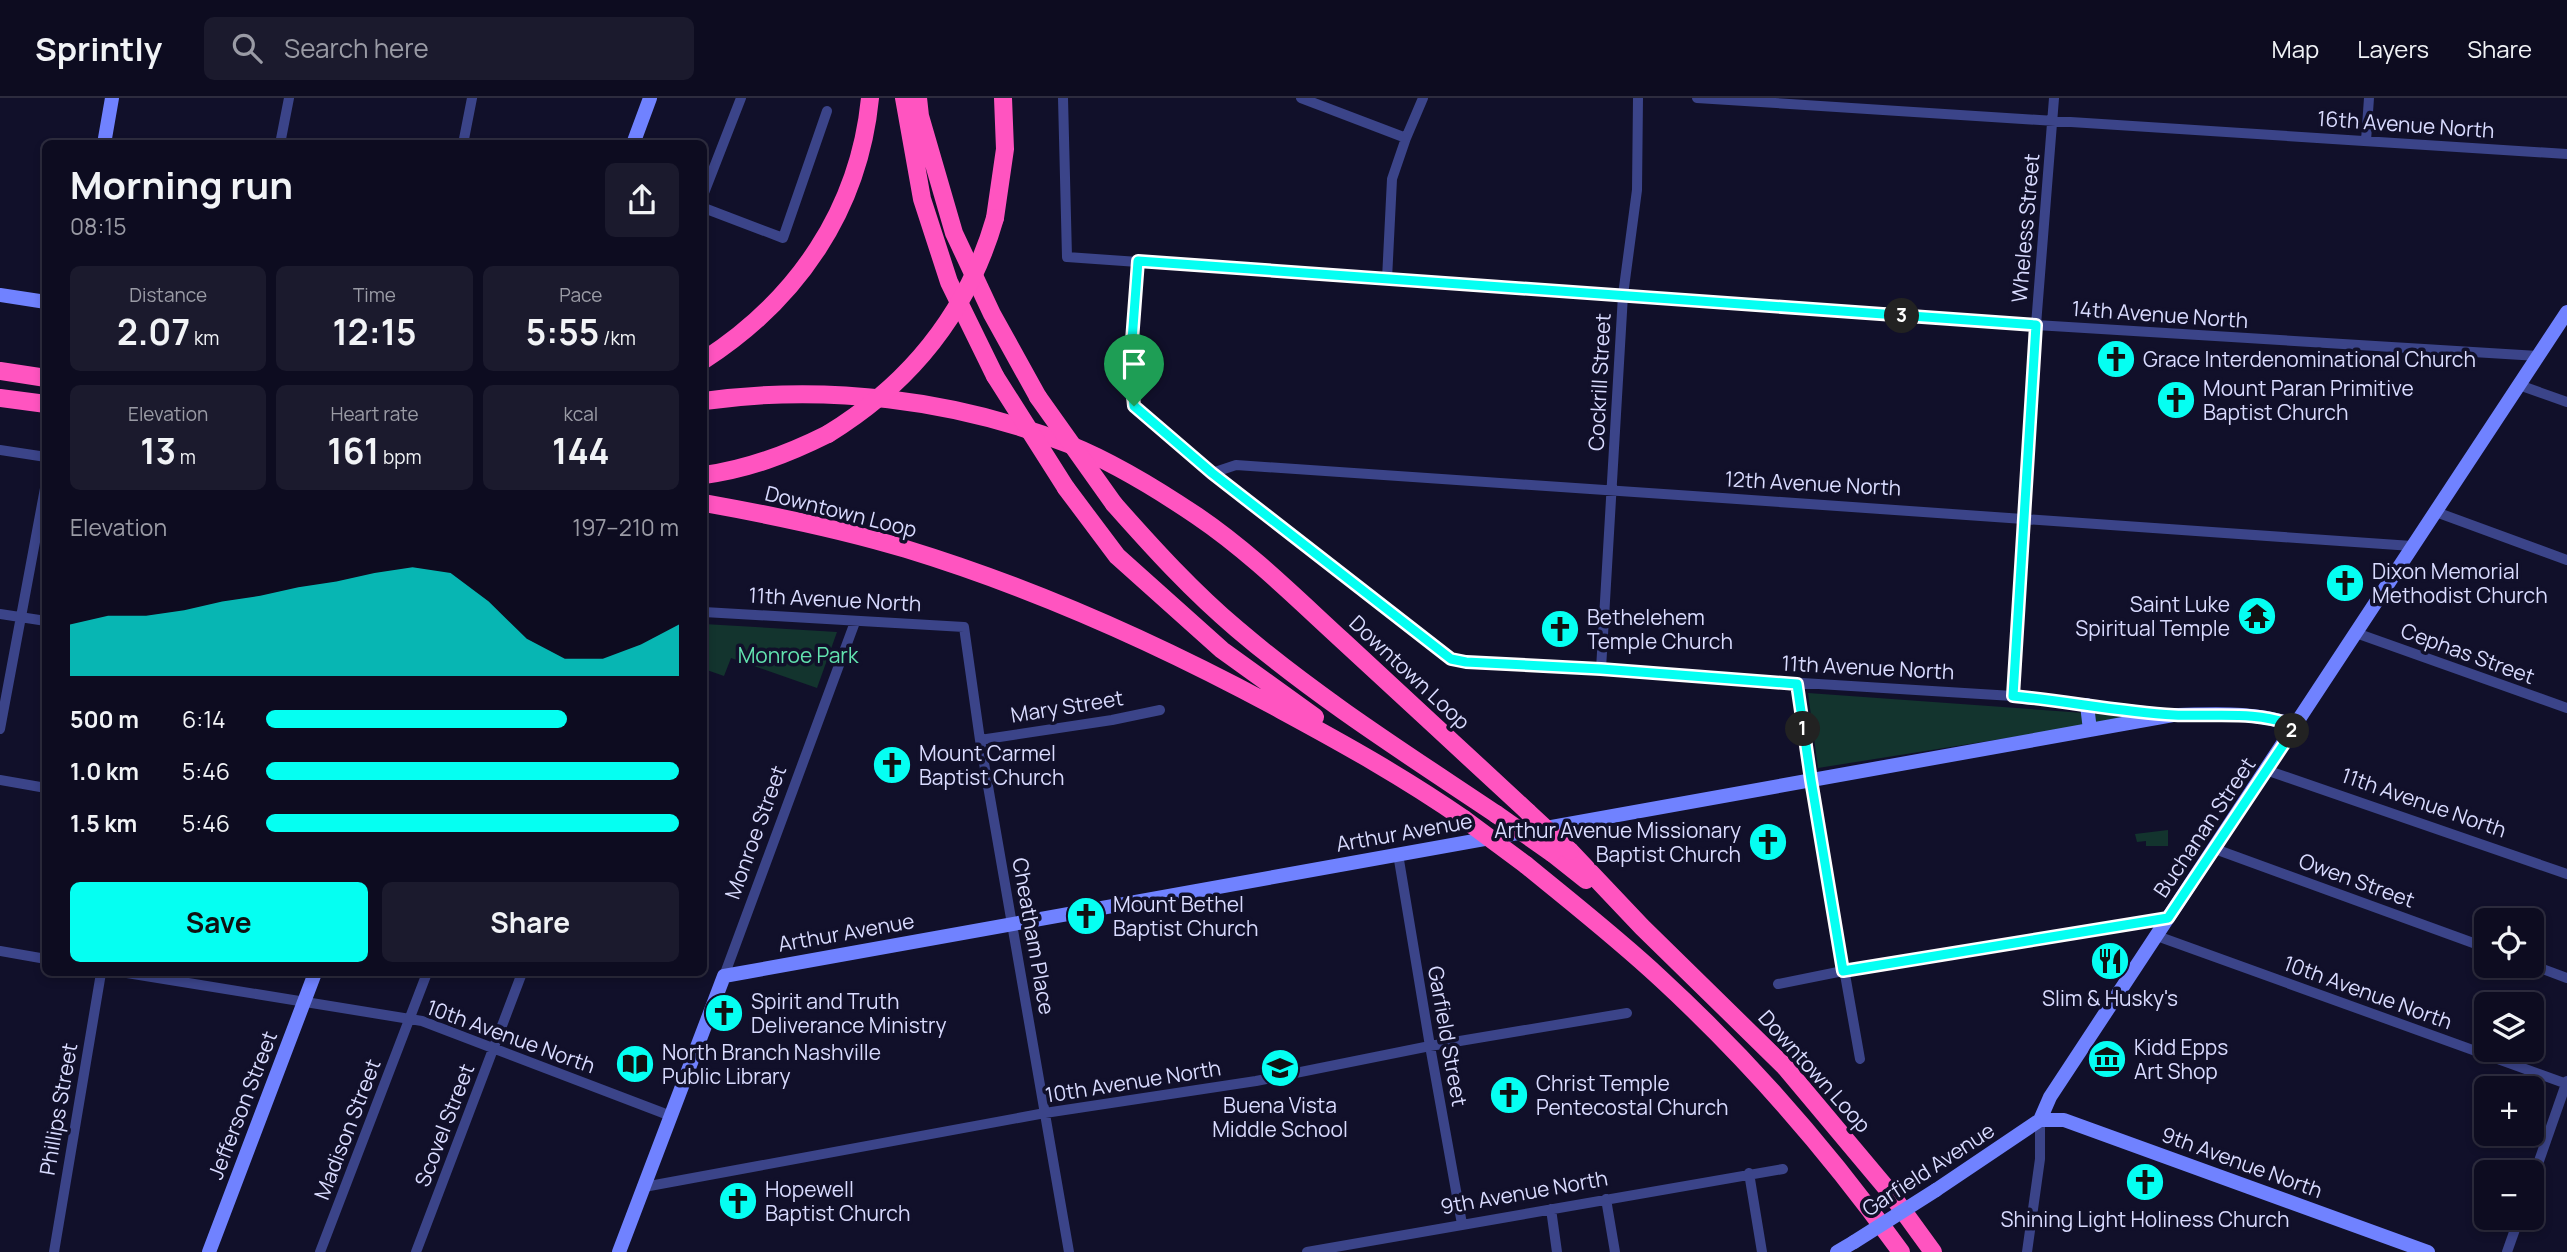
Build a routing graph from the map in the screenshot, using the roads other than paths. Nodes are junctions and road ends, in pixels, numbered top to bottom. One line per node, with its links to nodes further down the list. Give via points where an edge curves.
1 (112, 98): 20 (street)
2 (289, 98): 21 (street)
3 (472, 98): 22 (street)
4 (650, 98): 23 (street)
5 (741, 98): 26 (street)
6 (870, 98): 36 (highway, via 859,161 844,202 821,243 767,313)
7 (904, 98): 73 (highway, bridge, via 922,199 949,282 995,376 1066,488 1117,556 1222,650)
8 (918, 98): 79 (highway, bridge, via 954,233 992,314 1038,397 1114,504 1169,566 1235,628 1306,685 1496,814)
9 (1003, 98): 47 (highway, bridge, via 1005,149 995,218 984,256 962,300 933,341 898,381 828,434 788,454)
10 (1063, 98): 28 (street, 14th Avenue North, via 1067,257)
11 (1301, 98): 19 (street)
12 (1423, 98): 19 (street)
13 (1637, 98): 31 (street, Cockrill Street, via 1637,190)
14 (1697, 98): 18 (street, 16th Avenue North)
15 (2054, 98): 18 (street, Wheless Street)
16 (2369, 98): 24 (street)
17 (827, 111): 27 (street, via 783,238)
18 (2052, 120): 24 (street, 16th Avenue North); 34 (street, Wheless Street)
19 (1406, 138): 29 (street, via 1392,179)
20 (105, 140)
21 (281, 140)
22 (464, 140)
23 (634, 140)
24 (2366, 141): 25 (street, 16th Avenue North)
25 (2567, 154)
26 (707, 185)
27 (707, 209)
28 (1138, 261): 29 (street, 14th Avenue North); 46 (street, 11th Avenue North, via 1130,367 1134,406)
29 (1387, 279): 31 (street, 14th Avenue North)
30 (0, 295): 32 (street)
31 (1623, 295): 34 (street, 14th Avenue North); 48 (street, Cockrill Street)
32 (42, 301)
33 (2567, 312): 35 (street, Buchanan Street)
34 (2036, 325): 35 (street, 14th Avenue North); 52 (street, Wheless Street)
35 (2538, 356): 39 (street, Buchanan Street)
36 (707, 358)
37 (0, 371): 38 (highway)
38 (42, 377)
39 (2519, 385): 42 (street); 51 (street, Buchanan Street)
40 (0, 397): 43 (highway)
41 (707, 401): 79 (highway, Downtown Loop, bridge, via 809,394 912,402 1068,444 1114,466 1200,518 1265,568 1528,812)
42 (2567, 402)
43 (42, 403)
44 (0, 450): 45 (street)
45 (42, 456)
46 (1212, 473): 48 (street, 12th Avenue North, via 1236,465); 62 (street, 11th Avenue North, via 1451,659)
47 (707, 475)
48 (1611, 491): 52 (street, 12th Avenue North); 62 (street, Cockrill Street)
49 (42, 504): 57 (street)
50 (707, 504): 73 (highway, Downtown Loop, via 903,548 1035,593 1219,676)
51 (2435, 512): 53 (street, Buchanan Street); 54 (street)
52 (2024, 516): 53 (street, 12th Avenue North); 64 (street, Wheless Street)
53 (2412, 546): 61 (street, Buchanan Street)
54 (2567, 560)
55 (707, 612): 59 (street, 11th Avenue North)
56 (0, 614): 57 (street)
57 (20, 617): 58 (street); 70 (street)
58 (42, 620)
59 (855, 622): 60 (street, 11th Avenue North); 95 (street, Monroe Street)
60 (964, 627): 72 (street, Cheatham Place)
61 (2356, 634): 66 (street, Cephas Street); 69 (street, Buchanan Street)
62 (1601, 669): 63 (street, 11th Avenue North)
63 (1797, 684): 64 (street, 11th Avenue North); 76 (street)
64 (2013, 696): 65 (street, 11th Avenue North)
65 (2087, 705): 68 (street, 11th Avenue North); 71 (street)
66 (2567, 708)
67 (1160, 710): 72 (street, Mary Street)
68 (2173, 715): 69 (street, 11th Avenue North, via 2259,715); 71 (street, Arthur Avenue)
69 (2296, 726): 74 (street, Buchanan Street)
70 (0, 729)
71 (2090, 730): 76 (street, Arthur Avenue)
72 (980, 740): 83 (street, Cheatham Place)
73 (1372, 758): 127 (highway, Downtown Loop, bridge, via 1526,865 1621,943 1786,1107)
74 (2266, 770): 78 (street, Buchanan Street); 81 (street, 11th Avenue North)
75 (0, 780): 77 (street)
76 (1811, 780): 80 (street, Arthur Avenue); 89 (street)
77 (42, 787)
78 (2215, 849): 82 (street, Buchanan Street); 85 (street, Owen Street)
79 (1561, 852): 128 (highway, Downtown Loop, via 1784,1066 1888,1190)
80 (1398, 854): 83 (street, Arthur Avenue); 101 (street, Garfield Street)
81 (2567, 874)
82 (2168, 918): 84 (street, Buchanan Street); 89 (street)
83 (1013, 924): 95 (street, Arthur Avenue); 105 (street, Cheatham Place)
84 (2157, 936): 104 (street, 10th Avenue North); 107 (street, Buchanan Street, via 2050,1097)
85 (2474, 943)
86 (0, 951): 87 (street)
87 (42, 958)
88 (2544, 969): 96 (street)
89 (1843, 971): 97 (street); 103 (street)
90 (100, 976): 116 (street, Phillips Street)
91 (146, 976): 98 (street, 10th Avenue North)
92 (314, 976): 98 (street, Jefferson Street)
93 (426, 976): 100 (street, Madison Street)
94 (522, 976): 102 (street, Scovel Street)
95 (724, 976): 106 (street, Monroe Street)
96 (2567, 978)
97 (1778, 984)
98 (304, 1001): 100 (street, 10th Avenue North); 117 (street, Jefferson Street)
99 (1628, 1013): 101 (street, 10th Avenue North)
100 (410, 1020): 102 (street, 10th Avenue North); 118 (street, Madison Street)
101 (1430, 1046): 105 (street, 10th Avenue North, via 1256,1081); 114 (street, Garfield Street)
102 (495, 1047): 106 (street, 10th Avenue North); 119 (street, Scovel Street)
103 (1860, 1059)
104 (2567, 1083): 108 (street)
105 (1045, 1114): 111 (street, 10th Avenue North); 121 (street, Cheatham Place)
106 (671, 1116): 111 (street, Monroe Street)
107 (2040, 1120): 126 (street, Garfield Avenue, bridge); 129 (street, via 2040,1159); 130 (street, 9th Avenue North, via 2064,1120)
108 (2540, 1160)
109 (1783, 1168): 110 (street, 9th Avenue North)
110 (1749, 1173): 112 (street, 9th Avenue North); 125 (street)
111 (644, 1187): 120 (street, Monroe Street)
112 (1605, 1199): 113 (street, 9th Avenue North); 124 (street)
113 (1551, 1209): 114 (street, 9th Avenue North); 123 (street)
114 (1462, 1224): 122 (street, 9th Avenue North)
115 (2515, 1230): 131 (street)
116 (54, 1252)
117 (209, 1252)
118 (320, 1252)
119 (416, 1252)
120 (619, 1252)
121 (1069, 1252)
122 (1307, 1252)
123 (1557, 1252)
124 (1615, 1252)
125 (1762, 1252)
126 (1837, 1252)
127 (1901, 1252)
128 (1933, 1252)
129 (2027, 1252)
130 (2428, 1252)
131 (2507, 1252)

